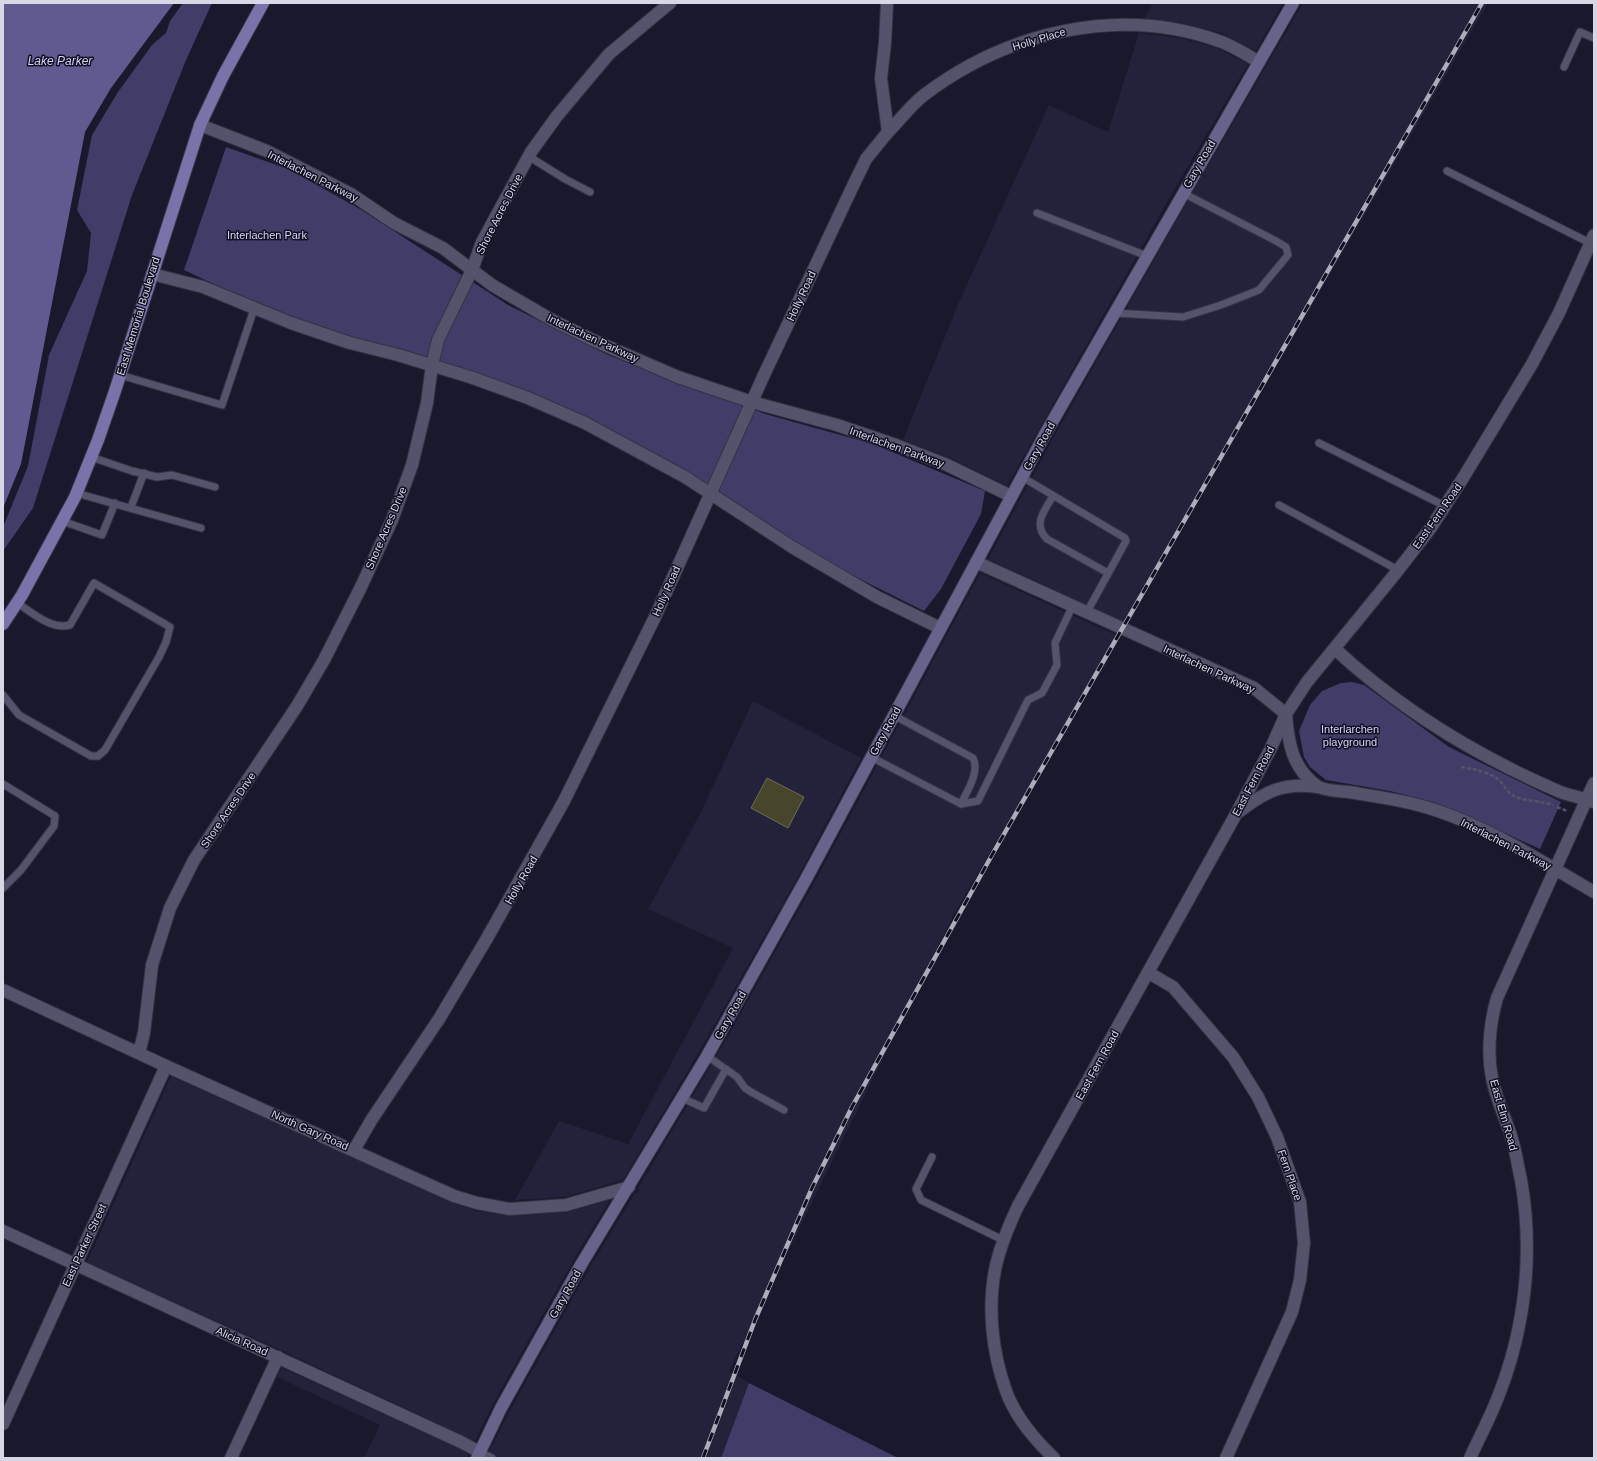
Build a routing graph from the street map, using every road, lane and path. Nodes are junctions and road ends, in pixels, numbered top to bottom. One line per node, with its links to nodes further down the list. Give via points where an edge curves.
1 (263, 3): 8 (main road, East Memorial Boulevard, via 223,76)
2 (670, 3): 10 (street, Shore Acres Drive, via 609,54 557,116)
3 (887, 3): 9 (street, via 881,78)
4 (1293, 3): 6 (main road, Gary Road)
5 (1594, 38): 7 (lane, via 1580,32)
6 (1259, 62): 9 (street, Holly Place, via 1219,41 1181,31 1142,25 1104,25 1059,31 988,56 953,75 923,96); 13 (main road, Gary Road)
7 (1564, 67)
8 (200, 125): 17 (street, Interlachen Parkway, via 267,152 351,194 394,223 443,248); 18 (main road, East Memorial Boulevard)
9 (888, 132): 23 (street, Holly Road, via 863,165)
10 (528, 156): 12 (lane); 17 (street, Shore Acres Drive, via 482,242)
11 (1447, 171): 15 (lane)
12 (590, 192)
13 (1182, 193): 16 (main road, Gary Road); 20 (lane, via 1276,240 1286,247 1288,255 1259,290 1221,305 1182,317)
14 (1037, 213): 16 (lane)
15 (1592, 239): 35 (street, East Fern Road, via 1559,313 1532,364)
16 (1146, 256): 20 (main road, Gary Road)
17 (472, 270): 21 (street, Shore Acres Drive, via 438,340); 23 (street, Interlachen Parkway, via 492,285 545,316 595,341 678,376)
18 (152, 274): 19 (street, via 203,287); 22 (main road, East Memorial Boulevard)
19 (254, 309): 21 (street, via 350,343); 22 (lane, via 222,405)
20 (1114, 312): 27 (main road, Gary Road)
21 (432, 364): 30 (street, via 528,398 585,423); 65 (street, Shore Acres Drive, via 427,402 412,465 392,520 360,589 297,706 194,860 170,908 152,965 144,1033)
22 (120, 375): 25 (main road, East Memorial Boulevard)
23 (752, 402): 30 (street, Holly Road); 31 (street, Interlachen Parkway, via 837,425 896,445 945,464)
24 (1318, 443): 35 (lane)
25 (91, 457): 26 (lane); 29 (main road, East Memorial Boulevard)
26 (144, 473): 28 (lane, via 157,477 172,475); 36 (lane)
27 (1022, 477): 31 (main road, Gary Road); 32 (lane)
28 (216, 487)
29 (76, 493): 33 (lane); 37 (main road, East Memorial Boulevard)
30 (711, 493): 46 (street, via 792,547 877,597); 71 (street, Holly Road, via 619,691 557,815 439,1019)
31 (1011, 496): 39 (main road, Gary Road)
32 (1053, 496): 41 (lane, via 1039,521 1043,534 1047,539); 41 (lane, via 1125,538 1126,541)
33 (115, 503): 36 (lane); 37 (lane, via 102,535)
34 (1279, 505): 40 (lane)
35 (1445, 506): 40 (street, East Fern Road)
36 (131, 507): 38 (lane)
37 (62, 521): 42 (main road, East Memorial Boulevard)
38 (201, 528)
39 (976, 562): 43 (street, Interlachen Parkway); 46 (main road, Gary Road)
40 (1398, 570): 47 (street, East Fern Road)
41 (1108, 573): 44 (lane)
42 (17, 603): 45 (main road, East Memorial Boulevard); 48 (lane, via 51,624 62,627 70,625 94,583 170,627 159,657 105,750 98,756 91,756 19,715)
43 (1073, 605): 44 (street, Interlachen Parkway); 57 (lane, via 1055,643 1057,665 1042,693 1028,700 978,801)
44 (1087, 612): 49 (street, Interlachen Parkway, via 1254,688)
45 (3, 624)
46 (940, 628): 50 (main road, Gary Road)
47 (1335, 649): 49 (street, East Fern Road, via 1307,682); 56 (street, via 1363,675 1466,745 1559,791)
48 (3, 695)
49 (1286, 714): 55 (street, via 1288,741 1298,767); 58 (street, East Fern Road)
50 (894, 715): 51 (main road, Gary Road); 57 (lane, via 973,758 976,762 975,772)
51 (871, 757): 57 (lane); 66 (main road, Gary Road)
52 (1460, 767): 59 (path, via 1490,775 1500,781 1511,794 1522,799 1547,803)
53 (1594, 783): 56 (street, East Elm Road)
54 (3, 784): 61 (lane, via 55,816 54,826 21,870)
55 (1318, 787): 58 (street, Interlachen Parkway, via 1292,785 1261,795); 60 (street, Interlachen Parkway, via 1406,802 1439,811 1484,830)
56 (1590, 801): 59 (street, East Elm Road)
57 (961, 804)
58 (1236, 814): 63 (street, East Fern Road)
59 (1579, 817): 60 (street, East Elm Road)
60 (1555, 869): 62 (street, Interlachen Parkway); 84 (street, East Elm Road, via 1497,998 1492,1016 1492,1078 1513,1141 1521,1182 1527,1231 1526,1277 1519,1326 1510,1360 1498,1397)
61 (3, 888)
62 (1594, 892)
63 (1148, 973): 75 (street, East Fern Road, via 1018,1206); 83 (street, Fern Place, via 1174,987 1233,1057 1265,1110 1300,1202 1304,1243 1300,1280 1292,1312)
64 (3, 990): 65 (street, North Gary Road)
65 (139, 1053): 67 (street, North Gary Road)
66 (707, 1056): 68 (lane); 69 (main road, Gary Road)
67 (166, 1066): 71 (street, North Gary Road); 76 (street, East Parker Street)
68 (726, 1069): 69 (lane, via 704,1108); 70 (lane, via 737,1076 745,1088)
69 (682, 1098): 73 (main road, Gary Road)
70 (784, 1110)
71 (354, 1150): 73 (street, North Gary Road, via 454,1196 510,1209 566,1205)
72 (932, 1157): 75 (lane, via 916,1190 921,1200)
73 (629, 1187): 79 (main road, Gary Road, via 574,1277 501,1408)
74 (3, 1231): 76 (street, Alicia Road)
75 (1003, 1240): 82 (street, East Fern Road, via 991,1296 992,1327 998,1362 1007,1392 1023,1421)
76 (76, 1266): 77 (street, Alicia Road); 78 (street, East Parker Street, via 63,1289)
77 (278, 1357): 79 (street, Alicia Road, via 454,1438); 80 (street)
78 (3, 1424)
79 (478, 1455): 81 (lane)
80 (231, 1458)
81 (492, 1458)
82 (1054, 1458)
83 (1226, 1458)
84 (1470, 1458)

